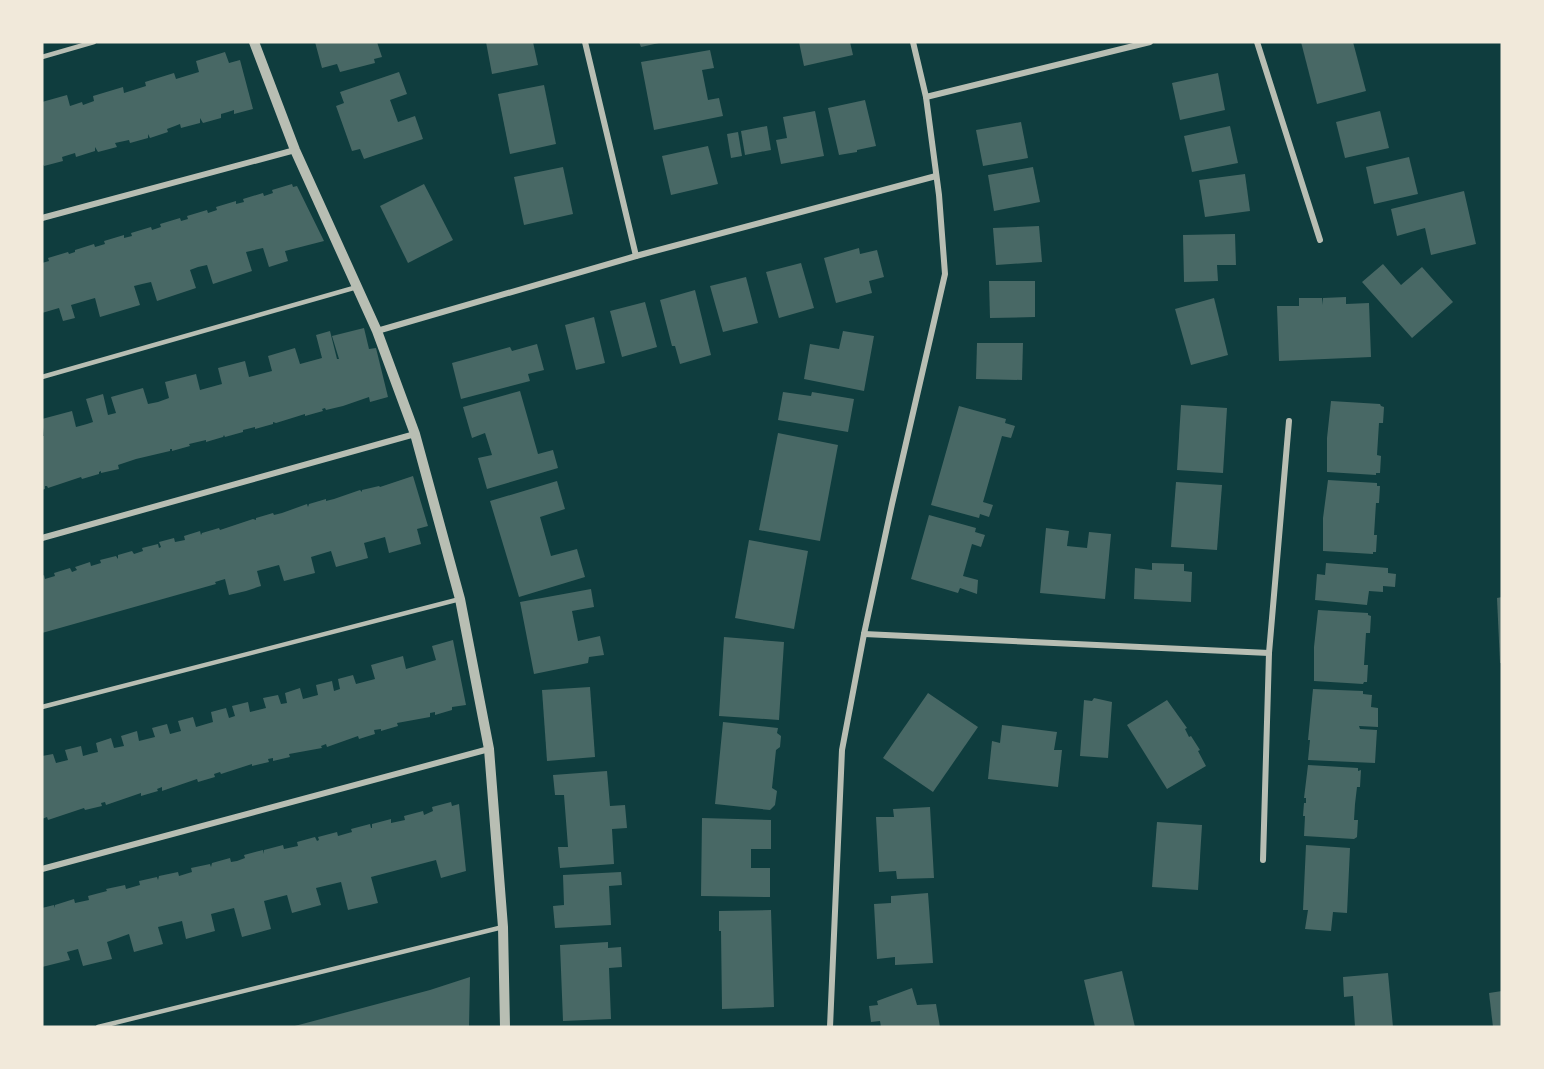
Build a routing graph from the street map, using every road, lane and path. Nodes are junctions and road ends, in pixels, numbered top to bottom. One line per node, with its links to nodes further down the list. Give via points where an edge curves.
1 (94, 42): 7 (lane)
2 (254, 42): 9 (street)
3 (585, 42): 13 (street)
4 (913, 42): 8 (street)
5 (1150, 42): 8 (street)
6 (1257, 42): 12 (street)
7 (42, 57)
8 (926, 97): 10 (street)
9 (295, 150): 11 (street); 14 (street)
10 (936, 176): 13 (street); 21 (street, via 945,274)
11 (42, 218)
12 (1320, 240)
13 (636, 256): 15 (street)
14 (357, 287): 15 (street); 16 (lane)
15 (377, 331): 18 (street)
16 (42, 377)
17 (1289, 421): 22 (street)
18 (415, 434): 19 (street); 20 (street)
19 (42, 538)
20 (460, 599): 23 (lane); 24 (street)
21 (864, 634): 22 (street); 30 (street, via 842,750)
22 (1269, 653): 25 (street)
23 (42, 707)
24 (489, 749): 26 (street); 27 (street)
25 (1263, 860)
26 (42, 869)
27 (503, 927): 28 (lane); 29 (street)
28 (98, 1027)
29 (505, 1027)
30 (830, 1027)

